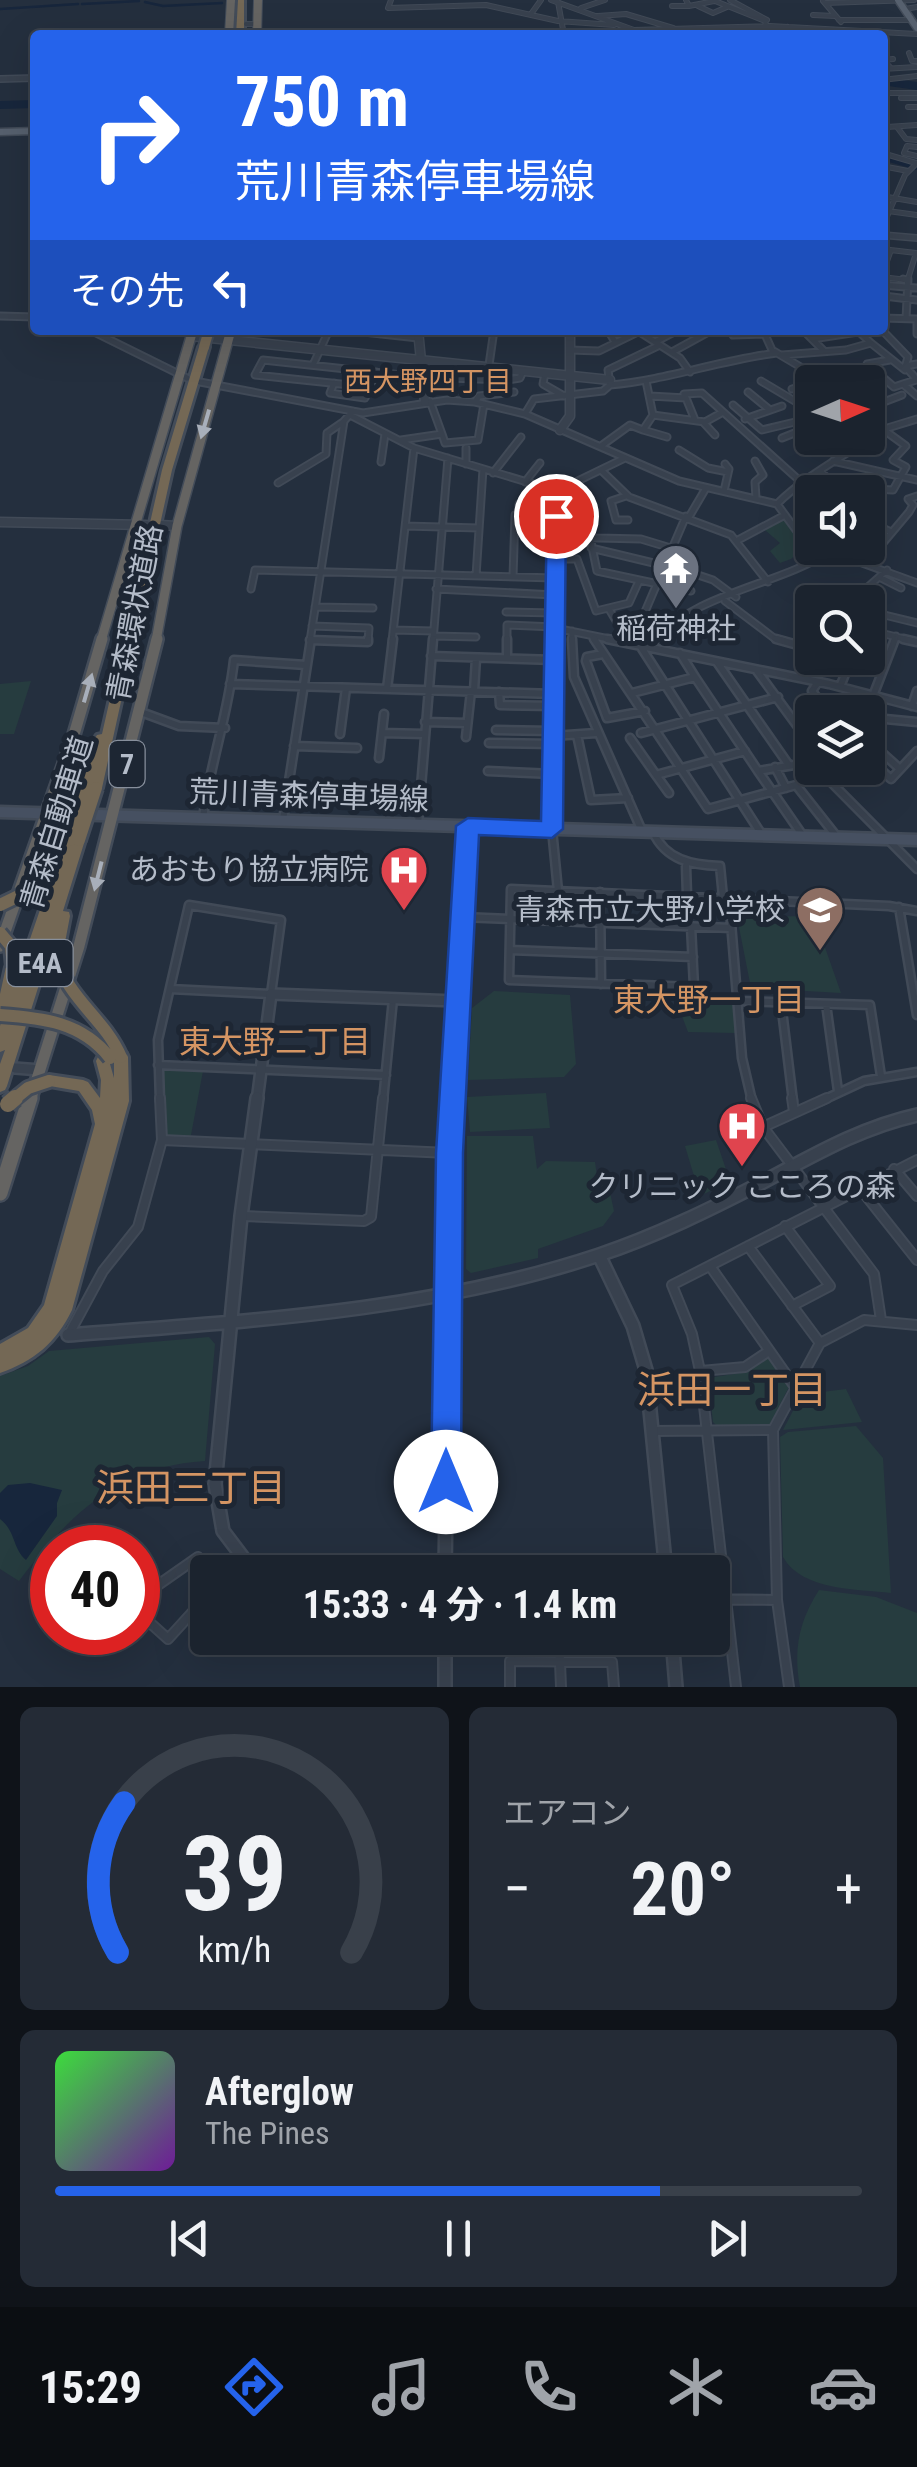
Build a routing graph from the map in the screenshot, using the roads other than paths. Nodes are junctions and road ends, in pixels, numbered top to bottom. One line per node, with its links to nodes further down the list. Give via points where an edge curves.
1 (230, 0): 40 (highway)
2 (241, 0): 41 (highway)
3 (258, 0): 34 (highway)
4 (391, 0): 15 (street, via 388,8)
5 (541, 0): 27 (street)
6 (551, 0): 17 (street)
7 (590, 0): 19 (street)
8 (604, 0): 19 (street)
9 (686, 0): 21 (street)
10 (714, 0): 22 (street); 23 (street)
11 (730, 0): 36 (street, via 764,16)
12 (914, 0): 14 (street)
13 (868, 1): 14 (street); 18 (street)
14 (899, 1): 25 (main road)
15 (433, 2): 16 (street)
16 (484, 2): 27 (street)
17 (558, 2): 24 (street); 32 (street)
18 (824, 2): 30 (street)
19 (596, 3): 24 (street)
20 (672, 6): 21 (street)
21 (689, 6): 22 (street)
22 (698, 6): 23 (street, via 712,13)
23 (728, 7): 36 (street)
24 (580, 8): 29 (street)
25 (905, 8): 26 (street); 31 (main road)
26 (917, 8)
27 (531, 14): 32 (street)
28 (813, 15): 30 (street)
29 (597, 17): 35 (street); 46 (street, via 626,14)
30 (838, 18): 31 (street); 50 (street)
31 (914, 19): 52 (main road)
32 (558, 21): 35 (street); 43 (street)
33 (246, 24): 34 (street)
34 (257, 24): 42 (highway)
35 (615, 25): 38 (street)
36 (766, 26): 37 (street); 39 (street); 47 (street)
37 (787, 26): 48 (street); 49 (street)
38 (625, 28): 44 (street); 45 (street)
39 (728, 28): 46 (street)
40 (230, 30)
41 (240, 30)
42 (256, 30)
43 (562, 30)
44 (618, 30)
45 (629, 30)
46 (680, 30)
47 (770, 30)
48 (793, 30)
49 (826, 30)
50 (845, 30)
51 (888, 31): 52 (street)
52 (917, 31)
53 (910, 53): 56 (street)
54 (888, 59): 55 (street)
55 (892, 59)
56 (917, 64): 59 (street)
57 (888, 65): 59 (street)
58 (888, 68): 59 (street)
59 (891, 68)
60 (917, 76): 63 (street)
61 (30, 78): 62 (street)
62 (0, 80)
63 (888, 80)
64 (888, 94): 65 (street)
65 (917, 96): 66 (street)
66 (901, 98)
67 (908, 107): 68 (street)
68 (917, 107)
69 (917, 125): 70 (street)
70 (897, 127): 71 (street); 74 (street)
71 (888, 128)
72 (30, 131): 73 (main road)
73 (0, 132)
74 (917, 144): 76 (street, via 904,153)
75 (888, 154): 76 (street)
76 (916, 162): 78 (street)
77 (888, 167): 78 (street)
78 (908, 171): 80 (street)
79 (888, 197): 80 (street)
80 (894, 198): 81 (street); 82 (street)
81 (917, 202)
82 (889, 209): 83 (street); 84 (street)
83 (888, 212)
84 (917, 215)
85 (888, 229): 86 (street)
86 (917, 238)
87 (888, 250): 88 (street)
88 (891, 250): 89 (street); 90 (street)
89 (916, 253): 92 (street)
90 (888, 259)
91 (888, 278): 92 (street)
92 (906, 283): 93 (street); 94 (street); 96 (street)
93 (888, 284)
94 (917, 288)
95 (888, 297): 96 (street)
96 (905, 299): 97 (street); 101 (street)
97 (917, 300)
98 (0, 316): 99 (street)
99 (30, 316)
100 (888, 318): 101 (street)
101 (906, 318): 102 (street)
102 (917, 320): 103 (street)
103 (917, 334)
104 (104, 335): 144 (street)
105 (192, 335): 144 (highway, 青森環状道路 / 7)
106 (208, 335): 378 (highway, 青森自動車道, bridge, via 167,470)
107 (230, 335): 155 (highway, 青森環状道路 / 7)
108 (236, 335): 127 (street)
109 (327, 335): 127 (street)
110 (418, 335): 132 (street)
111 (494, 335): 137 (street)
112 (570, 335): 128 (street)
113 (609, 335): 124 (street)
114 (632, 335): 124 (street)
115 (645, 335): 125 (street)
116 (670, 335): 125 (street)
117 (703, 335): 129 (street)
118 (765, 335): 131 (street)
119 (808, 335): 123 (street)
120 (835, 335): 123 (street)
121 (862, 335): 126 (street)
122 (887, 335): 138 (street, via 908,357)
123 (812, 339): 130 (street)
124 (616, 343): 128 (street, via 598,351)
125 (657, 344): 129 (street); 152 (street, via 608,370)
126 (871, 344): 130 (street); 133 (street)
127 (321, 348): 132 (street); 136 (street)
128 (570, 350): 143 (street)
129 (672, 352): 141 (street)
130 (825, 352): 131 (street)
131 (779, 354): 135 (street); 141 (street, via 728,359)
132 (420, 359): 137 (street); 146 (street)
133 (890, 360): 138 (street); 154 (street, via 867,364 894,387)
134 (917, 364): 138 (street)
135 (798, 365)
136 (313, 366): 140 (street); 145 (street, via 262,360 255,374)
137 (491, 367): 139 (street); 147 (street)
138 (906, 367): 149 (street)
139 (523, 371): 142 (street); 147 (street, via 520,378)
140 (376, 372): 146 (street); 156 (street)
141 (690, 372): 148 (street)
142 (545, 373): 143 (street); 163 (street, via 543,384)
143 (570, 376): 152 (street); 163 (street)
144 (183, 377): 239 (highway, 青森環状道路 / 7)
145 (277, 377): 153 (street); 161 (street)
146 (420, 377): 147 (street); 168 (street)
147 (488, 379)
148 (646, 380): 152 (street); 164 (street)
149 (917, 380): 154 (street)
150 (761, 381): 167 (street)
151 (200, 382): 155 (street)
152 (610, 382): 163 (street, via 598,393)
153 (334, 383): 156 (street); 156 (street, via 330,394 365,398)
154 (903, 384): 165 (street)
155 (216, 386): 161 (street); 242 (highway, 青森環状道路 / 7, one-way to 242)
156 (369, 387)
157 (795, 388): 158 (street)
158 (792, 389)
159 (514, 392): 169 (street)
160 (748, 392): 174 (street)
161 (269, 393): 177 (street)
162 (902, 395): 170 (street)
163 (567, 396): 176 (street, via 534,399); 185 (street, via 570,416)
164 (650, 396): 166 (street); 178 (street)
165 (917, 396)
166 (686, 398): 175 (street, via 702,392); 181 (street)
167 (795, 401)
168 (427, 402): 169 (street); 177 (street); 189 (street)
169 (475, 402): 171 (street)
170 (885, 402)
171 (484, 404): 176 (street); 189 (street, via 478,440 444,444)
172 (733, 406): 179 (street)
173 (782, 406): 174 (street)
174 (770, 410): 179 (street)
175 (723, 412): 181 (street); 182 (street)
176 (525, 414): 185 (street)
177 (349, 415): 188 (street); 221 (street, via 327,433 326,454); 259 (street)
178 (653, 415): 181 (street); 186 (street)
179 (748, 418): 182 (street); 183 (street, via 762,430)
180 (917, 419): 184 (street)
181 (699, 421): 191 (street)
182 (735, 422): 217 (street)
183 (795, 422)
184 (885, 429)
185 (560, 430): 197 (street)
186 (643, 430): 193 (street); 197 (street, via 630,425)
187 (885, 432): 196 (street)
188 (386, 434): 195 (street); 207 (street)
189 (442, 434): 195 (street)
190 (795, 434): 194 (street)
191 (715, 435)
192 (521, 437): 213 (street)
193 (667, 437)
194 (782, 438)
195 (400, 441): 198 (street)
196 (906, 446): 201 (street); 218 (street, via 893,460 906,467)
197 (600, 447): 204 (street)
198 (414, 448): 203 (street); 243 (street)
199 (466, 448): 209 (street)
200 (680, 450): 214 (street)
201 (914, 452)
202 (841, 455): 205 (street)
203 (448, 458): 209 (street); 244 (street)
204 (626, 458): 212 (street); 223 (street)
205 (833, 460): 215 (street); 218 (street)
206 (755, 461): 229 (street, via 764,476 755,482)
207 (380, 462)
208 (540, 463): 220 (street)
209 (466, 464): 211 (street)
210 (726, 464): 214 (street)
211 (483, 470): 213 (street); 245 (street)
212 (600, 470): 226 (street); 227 (street)
213 (492, 472): 220 (street)
214 (728, 472): 225 (street)
215 (821, 472): 216 (street); 218 (street, via 837,486 893,490)
216 (814, 475)
217 (795, 476)
218 (902, 476): 219 (street)
219 (917, 480)
220 (525, 482): 226 (street)
221 (278, 483)
222 (795, 486): 231 (street)
223 (706, 488): 225 (street); 236 (street)
224 (583, 490): 235 (street)
225 (724, 490): 229 (street)
226 (557, 492): 230 (street)
227 (627, 495): 236 (street); 237 (street, via 611,501 616,520)
228 (917, 496): 247 (street, via 908,499 909,514)
229 (756, 498): 231 (street)
230 (556, 503): 232 (street, via 519,504); 233 (street)
231 (776, 504): 234 (street)
232 (518, 514): 233 (street); 264 (street)
233 (556, 515): 235 (street); 248 (street)
234 (785, 515): 240 (street); 251 (street)
235 (584, 516): 249 (street)
236 (688, 516): 251 (street); 253 (street)
237 (628, 520)
238 (0, 522): 239 (street)
239 (141, 525): 384 (highway, 青森環状道路 / 7, one-way to 239)
240 (795, 525)
241 (160, 526): 242 (street)
242 (177, 526): 337 (highway, 青森環状道路 / 7)
243 (405, 526): 244 (street); 260 (street)
244 (442, 527): 245 (street); 262 (street)
245 (479, 528): 263 (street)
246 (885, 529): 247 (street)
247 (889, 531): 250 (street)
248 (556, 537): 249 (street); 254 (street)
249 (587, 537): 252 (street); 253 (street)
250 (885, 537)
251 (737, 540): 268 (street)
252 (591, 548): 257 (street); 267 (street, via 595,570)
253 (674, 548): 257 (street)
254 (556, 559): 265 (street); 281 (street, via 577,558 596,611)
255 (804, 565): 268 (street)
256 (874, 565): 258 (street)
257 (666, 566): 270 (street)
258 (887, 570): 266 (street); 269 (street)
259 (321, 572): 260 (street); 273 (street, via 255,570); 279 (street)
260 (399, 574): 262 (street); 288 (street)
261 (695, 574): 277 (street)
262 (438, 575): 263 (street); 274 (street)
263 (476, 576): 264 (street)
264 (512, 577): 265 (street)
265 (555, 578): 276 (street)
266 (880, 578): 271 (street); 272 (street)
267 (638, 581): 270 (street); 281 (street, via 629,603)
268 (768, 582): 277 (street)
269 (917, 584)
270 (656, 585): 275 (street); 289 (street, via 644,614)
271 (871, 585)
272 (901, 588)
273 (251, 589)
274 (436, 589): 276 (street); 291 (street)
275 (691, 591)
276 (555, 594): 283 (street)
277 (736, 598): 278 (street)
278 (725, 602): 289 (street); 300 (street, via 774,638)
279 (315, 607): 280 (street); 286 (street)
280 (374, 608)
281 (609, 609): 297 (street)
282 (506, 612): 283 (street)
283 (555, 613): 287 (street)
284 (885, 616): 285 (street)
285 (917, 624)
286 (312, 626): 296 (street); 296 (street, via 369,628 368,642)
287 (555, 627): 290 (street); 306 (street, via 507,626); 307 (street)
288 (394, 630): 291 (street); 322 (street)
289 (660, 630): 301 (street)
290 (572, 631): 293 (street); 350 (street, via 574,677)
291 (432, 634): 295 (street); 304 (street)
292 (885, 634): 294 (street)
293 (592, 636): 297 (street); 303 (street)
294 (896, 636): 298 (street); 310 (street)
295 (476, 637)
296 (310, 640): 309 (street)
297 (629, 642): 299 (street)
298 (917, 642)
299 (639, 644): 301 (street); 318 (street)
300 (795, 644)
301 (650, 646): 302 (street)
302 (679, 652): 308 (street); 314 (street)
303 (603, 654): 327 (street); 336 (street, via 586,661 607,718)
304 (430, 656): 305 (street); 323 (street)
305 (476, 658): 306 (street); 324 (street)
306 (507, 658): 307 (street)
307 (555, 660): 328 (street)
308 (716, 661): 311 (street); 333 (street)
309 (306, 665): 317 (street, via 234,660); 319 (street)
310 (885, 665)
311 (754, 669): 315 (street); 331 (street)
312 (807, 675): 315 (street)
313 (843, 675): 320 (street)
314 (695, 677): 318 (street); 338 (street)
315 (805, 680): 316 (street)
316 (818, 682): 320 (street); 329 (street)
317 (230, 684): 319 (street); 346 (street)
318 (665, 684): 327 (street); 341 (street)
319 (303, 686): 321 (street); 359 (street)
320 (840, 687): 330 (street)
321 (346, 688): 322 (street); 352 (street)
322 (387, 688): 323 (street)
323 (428, 690): 324 (street); 343 (street)
324 (473, 691): 325 (street); 345 (street)
325 (499, 692): 328 (street); 334 (street, via 500,705)
326 (917, 692): 335 (street)
327 (632, 693): 336 (street)
328 (554, 694): 334 (street)
329 (815, 695)
330 (866, 695)
331 (778, 696): 333 (street); 342 (street)
332 (885, 700): 335 (street)
333 (746, 705): 338 (street); 366 (street)
334 (554, 706): 356 (street)
335 (914, 707)
336 (644, 711): 347 (street)
337 (141, 712): 346 (street, via 179,726); 385 (highway, 青森環状道路 / 7)
338 (720, 712): 341 (street); 361 (street)
339 (384, 714): 349 (street)
340 (885, 719): 344 (street)
341 (689, 720): 347 (street); 365 (street)
342 (795, 721)
343 (425, 722): 345 (street); 353 (street)
344 (917, 722)
345 (467, 724): 355 (street)
346 (225, 728): 386 (street)
347 (657, 728): 351 (street); 369 (street)
348 (496, 730): 356 (street)
349 (382, 733): 353 (street); 364 (street)
350 (596, 733): 354 (street); 381 (street)
351 (641, 733)
352 (340, 734)
353 (424, 734): 388 (street)
354 (577, 735): 356 (street); 381 (street, via 592,800)
355 (466, 737)
356 (553, 737): 358 (street); 373 (street)
357 (630, 738): 375 (street)
358 (488, 743)
359 (294, 746): 360 (street); 387 (street)
360 (357, 748)
361 (745, 751): 365 (street); 372 (street)
362 (917, 751): 370 (street)
363 (885, 755): 370 (street)
364 (380, 758)
365 (714, 759): 369 (street); 382 (street)
366 (788, 764): 367 (street); 368 (street)
367 (795, 764)
368 (775, 767): 372 (street); 377 (street)
369 (683, 768): 375 (street); 382 (street, via 708,809)
370 (900, 769): 374 (street, via 891,779)
371 (488, 771): 373 (street)
372 (758, 771): 379 (street)
373 (554, 774): 390 (street)
374 (885, 774)
375 (656, 775): 380 (street)
376 (834, 785): 395 (street)
377 (786, 788): 379 (street); 394 (street, via 796,785)
378 (92, 790): 396 (highway, bridge); 396 (highway, 青森自動車道, bridge, via 80,809)
379 (772, 792): 382 (street); 393 (street)
380 (668, 793)
381 (628, 798): 391 (street)
382 (740, 800): 392 (street)
383 (0, 812): 384 (main road, 荒川青森停車場線)
384 (50, 813): 385 (main road, 荒川青森停車場線); 413 (highway, 青森環状道路 / 7)
385 (114, 815): 386 (main road, 荒川青森停車場線); 435 (highway, 青森環状道路 / 7, one-way to 435)
386 (203, 818): 387 (main road, 荒川青森停車場線)
387 (283, 822): 388 (main road, 荒川青森停車場線)
388 (418, 826): 389 (main road, 荒川青森停車場線)
389 (468, 826): 390 (main road, 荒川青森停車場線); 407 (street)
390 (552, 829): 391 (main road, 荒川青森停車場線); 400 (street)
391 (647, 832): 392 (main road, 荒川青森停車場線); 398 (street)
392 (763, 836): 393 (main road, 荒川青森停車場線)
393 (803, 837): 394 (main road, 荒川青森停車場線)
394 (838, 838): 395 (main road, 荒川青森停車場線)
395 (888, 839): 397 (main road, 荒川青森停車場線); 399 (street)
396 (75, 840): 404 (highway, bridge, via 31,890); 428 (highway, 青森自動車道 / E4A); 429 (highway, bridge, via 56,953 65,987 112,1035); 437 (highway, 青森自動車道 / E4A)
397 (917, 840)
398 (686, 866): 402 (street); 403 (street, via 720,866)
399 (917, 870)
400 (558, 890): 401 (street); 408 (street, via 511,889)
401 (600, 892): 402 (street); 409 (street)
402 (687, 895): 403 (street)
403 (726, 897): 405 (street); 411 (street)
404 (0, 906)
405 (899, 906): 406 (street); 420 (street)
406 (917, 912)
407 (460, 918): 408 (street); 422 (street)
408 (510, 919): 409 (street); 414 (street)
409 (600, 923): 410 (street); 415 (street)
410 (690, 926): 411 (street); 416 (street)
411 (731, 928): 423 (street)
412 (0, 933): 427 (highway, bridge, via 11,946 13,967)
413 (0, 946)
414 (510, 950): 415 (street); 417 (street, via 509,980)
415 (600, 952): 416 (street); 417 (street)
416 (692, 957): 417 (street, via 694,987)
417 (601, 984)
418 (170, 989): 419 (street); 419 (street, via 189,905 281,920); 430 (street)
419 (271, 994): 421 (street); 432 (street)
420 (916, 995): 426 (street)
421 (393, 998): 422 (street); 434 (street)
422 (456, 1000): 447 (street)
423 (738, 1002): 424 (street); 442 (street, via 744,1075)
424 (781, 1002): 425 (street); 440 (street)
425 (826, 1004): 436 (street, via 870,1005); 438 (street)
426 (917, 1014)
427 (0, 1020): 429 (highway, bridge, via 68,1031)
428 (0, 1046)
429 (111, 1059): 443 (highway, via 116,1082)
430 (158, 1065): 432 (street); 444 (street)
431 (15, 1068): 435 (street)
432 (260, 1069): 434 (street); 445 (street)
433 (917, 1072): 436 (street)
434 (386, 1075): 446 (street)
435 (44, 1076): 439 (highway, bridge); 443 (highway, via 83,1086); 452 (highway, 青森環状道路 / 7)
436 (882, 1076): 438 (street)
437 (0, 1086)
438 (838, 1090): 440 (street)
439 (4, 1109)
440 (794, 1112): 442 (street)
441 (917, 1114): 449 (street, via 864,1130)
442 (763, 1128): 449 (street)
443 (106, 1133): 469 (highway, via 51,1308 34,1332); 470 (highway, via 64,1310 33,1350)
444 (162, 1140): 445 (street); 466 (street, via 138,1227)
445 (250, 1144): 446 (street); 455 (street)
446 (379, 1150): 447 (street); 455 (street, via 372,1217 364,1221)
447 (449, 1153): 461 (street)
448 (917, 1160): 450 (street)
449 (792, 1168): 454 (street); 458 (street, via 674,1228)
450 (894, 1169): 451 (street); 453 (street)
451 (859, 1187): 454 (street); 459 (street)
452 (0, 1193)
453 (917, 1196)
454 (822, 1205): 456 (street); 463 (street, via 874,1274)
455 (241, 1216): 464 (street)
456 (785, 1226): 457 (street); 462 (street, via 830,1286)
457 (748, 1246): 460 (street); 462 (street)
458 (599, 1255): 461 (street); 474 (street, via 640,1348)
459 (917, 1260)
460 (710, 1266): 468 (street); 471 (street, via 672,1285)
461 (446, 1296): 464 (street); 477 (street)
462 (792, 1306): 467 (street)
463 (881, 1320): 465 (street); 467 (street, via 864,1320)
464 (230, 1322): 466 (street); 476 (street, via 215,1494)
465 (917, 1325)
466 (68, 1335)
467 (820, 1343): 472 (street)
468 (769, 1351): 471 (street, via 745,1367); 472 (street)
469 (0, 1353)
470 (0, 1365)
471 (700, 1371): 475 (street)
472 (795, 1386): 473 (street)
473 (772, 1430): 475 (street); 483 (street)
474 (653, 1431): 475 (street); 478 (street)
475 (710, 1432): 479 (street)
476 (238, 1555)
477 (445, 1555)
478 (664, 1555)
479 (723, 1555)
480 (190, 1563): 481 (street)
481 (160, 1584)
482 (730, 1599): 483 (street)
483 (777, 1600): 497 (street)
484 (190, 1615): 486 (street, via 168,1639)
485 (730, 1628): 496 (street)
486 (160, 1632)
487 (445, 1655): 491 (street)
488 (560, 1655): 490 (street)
489 (673, 1655): 495 (street)
490 (560, 1661): 492 (street, via 510,1662); 493 (street); 494 (street, via 612,1662)
491 (445, 1687)
492 (510, 1687)
493 (562, 1687)
494 (614, 1687)
495 (676, 1687)
496 (736, 1687)
497 (788, 1687)

